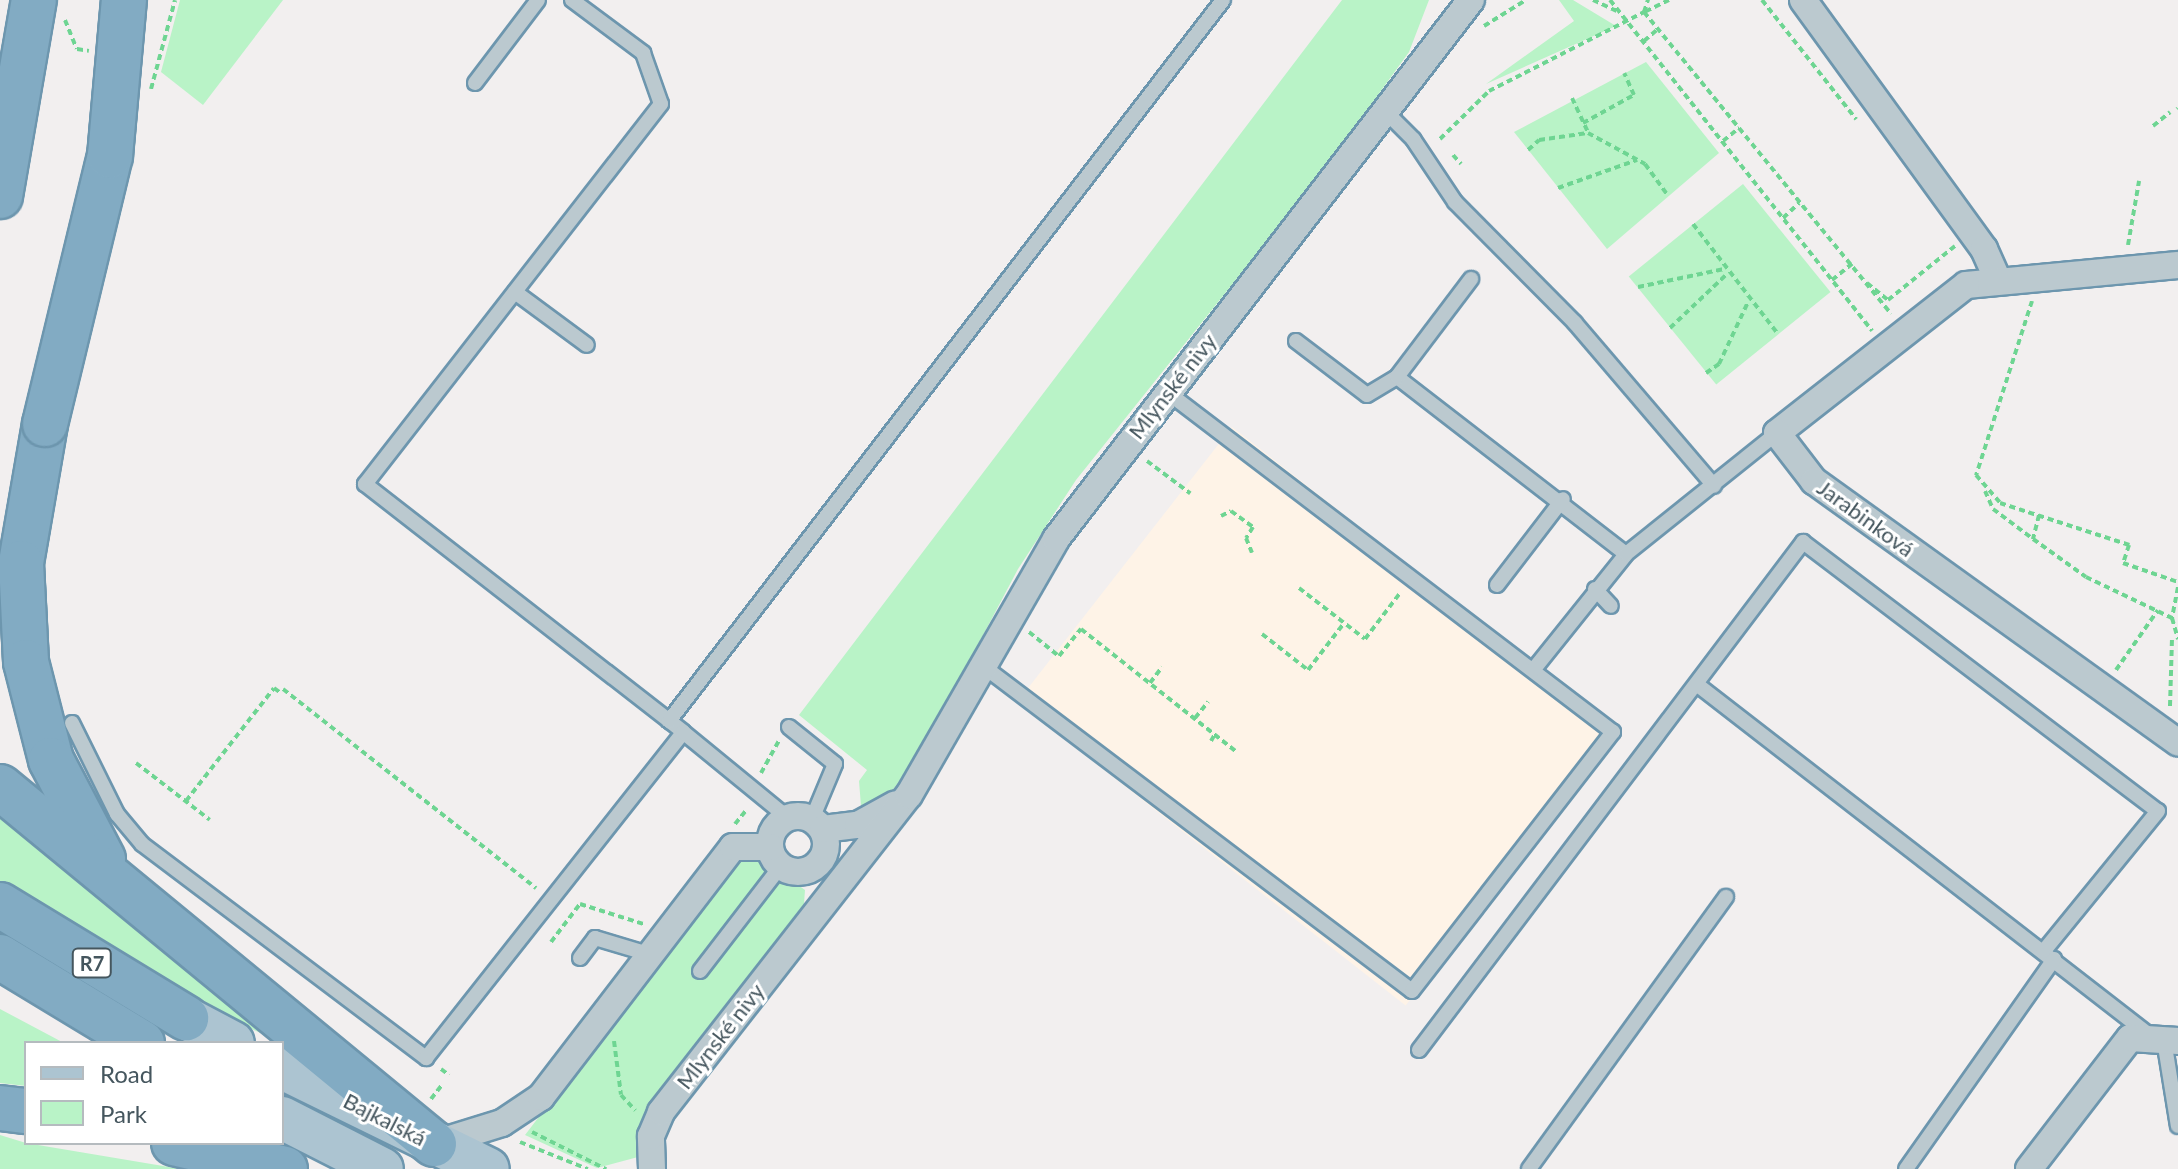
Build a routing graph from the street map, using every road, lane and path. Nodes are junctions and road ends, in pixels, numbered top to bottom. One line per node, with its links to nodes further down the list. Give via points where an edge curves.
1 (124, 0): 116 (highway, bridge, via 110,156 45,424 21,563 26,662 62,785)
2 (172, 0): 25 (path)
3 (538, 0): 23 (lane)
4 (572, 0): 56 (lane, via 643,53 661,104)
5 (1223, 0): 100 (lane)
6 (1471, 0): 26 (street, Mlynské nivy)
7 (1526, 0): 19 (path)
8 (1593, 0): 16 (path)
9 (1610, 0): 16 (path)
10 (1648, 0): 15 (path)
11 (1669, 0): 15 (path)
12 (1762, 0): 29 (path)
13 (1803, 0): 53 (street, via 1984,249)
14 (48, 6): 21 (path, via 77,49); 42 (highway, bridge)
15 (1644, 12): 17 (path); 18 (path)
16 (1621, 13): 17 (path)
17 (1628, 20): 20 (path); 33 (path, via 1489,91)
18 (1658, 29): 20 (path); 31 (path)
19 (1477, 30)
20 (1644, 41): 34 (path)
21 (103, 54)
22 (1624, 73): 28 (path, via 1634,95)
23 (475, 83)
24 (1572, 98): 28 (path)
25 (147, 105)
26 (1385, 111): 67 (street, Mlynské nivy); 70 (lane, via 1413,139 1455,202 1575,323)
27 (2170, 112): 30 (path)
28 (1583, 123): 32 (path)
29 (1860, 124)
30 (2153, 126)
31 (1739, 128): 34 (path); 43 (path)
32 (1588, 133): 35 (path, via 1539,140); 37 (path)
33 (1440, 139)
34 (1723, 141): 44 (path)
35 (1528, 150)
36 (1453, 155): 38 (path)
37 (1637, 160): 40 (path); 41 (path)
38 (1461, 164)
39 (2139, 181): 47 (path)
40 (1558, 188)
41 (1667, 194)
42 (0, 196)
43 (1800, 202): 44 (path); 48 (path)
44 (1783, 218): 52 (path)
45 (1693, 224): 50 (path)
46 (1953, 243): 54 (path, via 1888,300)
47 (2127, 251)
48 (1852, 264): 52 (path); 54 (path)
49 (2178, 265): 53 (street)
50 (1726, 271): 55 (path); 58 (path); 61 (path)
51 (1471, 279): 66 (lane)
52 (1832, 280): 59 (path)
53 (1998, 280): 68 (street, via 1966,285)
54 (1867, 283): 60 (path)
55 (1638, 287)
56 (515, 292): 64 (lane); 100 (lane, via 365,484)
57 (2033, 298): 71 (path, via 1976,475)
58 (1748, 302): 62 (path); 65 (path, via 1719,364)
59 (1864, 320)
60 (1897, 322)
61 (1670, 328)
62 (1778, 334)
63 (1296, 341): 66 (lane, via 1367,395)
64 (587, 345)
65 (1706, 373)
66 (1397, 377): 73 (lane)
67 (1167, 392): 77 (lane); 91 (street, Mlynské nivy, via 1056,539)
68 (1777, 433): 70 (lane); 106 (street, Jarabinková, via 1814,481)
69 (1141, 457): 72 (path)
70 (1714, 486): 79 (lane)
71 (1984, 490): 74 (path); 76 (path, via 1993,509)
72 (1190, 493)
73 (1563, 499): 79 (lane); 80 (lane)
74 (2039, 515): 76 (path); 81 (path, via 2129,545 2123,563)
75 (1221, 516): 78 (path, via 1231,511 1253,527 1246,538)
76 (2033, 539): 85 (path, via 2086,577)
77 (1379, 550): 87 (path, via 1388,571 1407,585 1365,639); 93 (lane)
78 (1252, 553)
79 (1626, 554): 83 (lane)
80 (1497, 585)
81 (2178, 585): 86 (path)
82 (1299, 588): 87 (path)
83 (1595, 589): 84 (lane); 93 (lane)
84 (1611, 606)
85 (2158, 610): 86 (path); 95 (path, via 2112,676)
86 (2172, 618): 90 (path)
87 (1344, 623): 89 (path, via 1308,670)
88 (1027, 631): 94 (path, via 1059,656 1081,629)
89 (1262, 634)
90 (2175, 638): 98 (path, via 2170,718)
91 (983, 666): 93 (lane, via 1412,991 1613,732); 110 (street, Mlynské nivy)
92 (1162, 667): 94 (path)
93 (1534, 669)
94 (1150, 683): 99 (path)
95 (2124, 685)
96 (1699, 686): 123 (lane); 123 (lane, via 1803,542 2158,811); 134 (lane)
97 (1208, 702): 99 (path)
98 (2158, 710)
99 (1195, 718): 104 (path)
100 (669, 721): 103 (lane)
101 (72, 723): 103 (lane, via 117,814 142,844 426,1058)
102 (789, 727): 113 (lane, via 835,764)
103 (683, 732): 113 (lane)
104 (1215, 734): 105 (path); 107 (path)
105 (1211, 741)
106 (2178, 743)
107 (1237, 752)
108 (136, 763): 111 (path)
109 (0, 787): 116 (highway)
110 (909, 795): 113 (street, Mlynské nivy, via 870,820); 114 (street, Mlynské nivy)
111 (186, 801): 112 (path); 117 (path, via 274,688)
112 (210, 820)
113 (812, 837): 114 (street, Mlynské nivy); 115 (street, Mlynské nivy); 115 (street, via 776,827); 120 (street)
114 (867, 852): 120 (street, Mlynské nivy)
115 (776, 857): 122 (street, Mlynské nivy, via 733,847); 126 (lane)
116 (122, 887): 144 (highway)
117 (542, 892)
118 (1726, 897): 151 (lane)
119 (0, 905): 130 (highway, R7)
120 (816, 913): 142 (street, Mlynské nivy)
121 (551, 942): 122 (path, via 580,904)
122 (652, 942): 125 (lane, via 595,938); 129 (street)
123 (2049, 955): 131 (lane); 152 (lane)
124 (0, 957): 128 (highway, R7)
125 (580, 958)
126 (700, 971)
127 (0, 973): 128 (highway)
128 (50, 988): 132 (highway, R7)
129 (605, 1016): 142 (path, via 621,1095); 143 (street)
130 (186, 1018): 133 (main road)
131 (2166, 1040): 141 (lane); 153 (street, via 2130,1038)
132 (139, 1041)
133 (229, 1041)
134 (1419, 1050)
135 (284, 1069): 144 (main road, Bajkalská)
136 (442, 1085): 137 (path)
137 (429, 1101)
138 (0, 1108): 139 (highway)
139 (24, 1111)
140 (284, 1119): 147 (main road, Bajkalská)
141 (2178, 1123)
142 (654, 1124): 150 (street)
143 (502, 1142): 144 (main road, Bajkalská); 148 (path); 149 (path)
144 (434, 1144)
145 (183, 1145): 146 (highway)
146 (285, 1169)
147 (382, 1169)
148 (588, 1169)
149 (606, 1169)
150 (652, 1169)
151 (1529, 1169)
152 (1906, 1169)
153 (2029, 1169)

